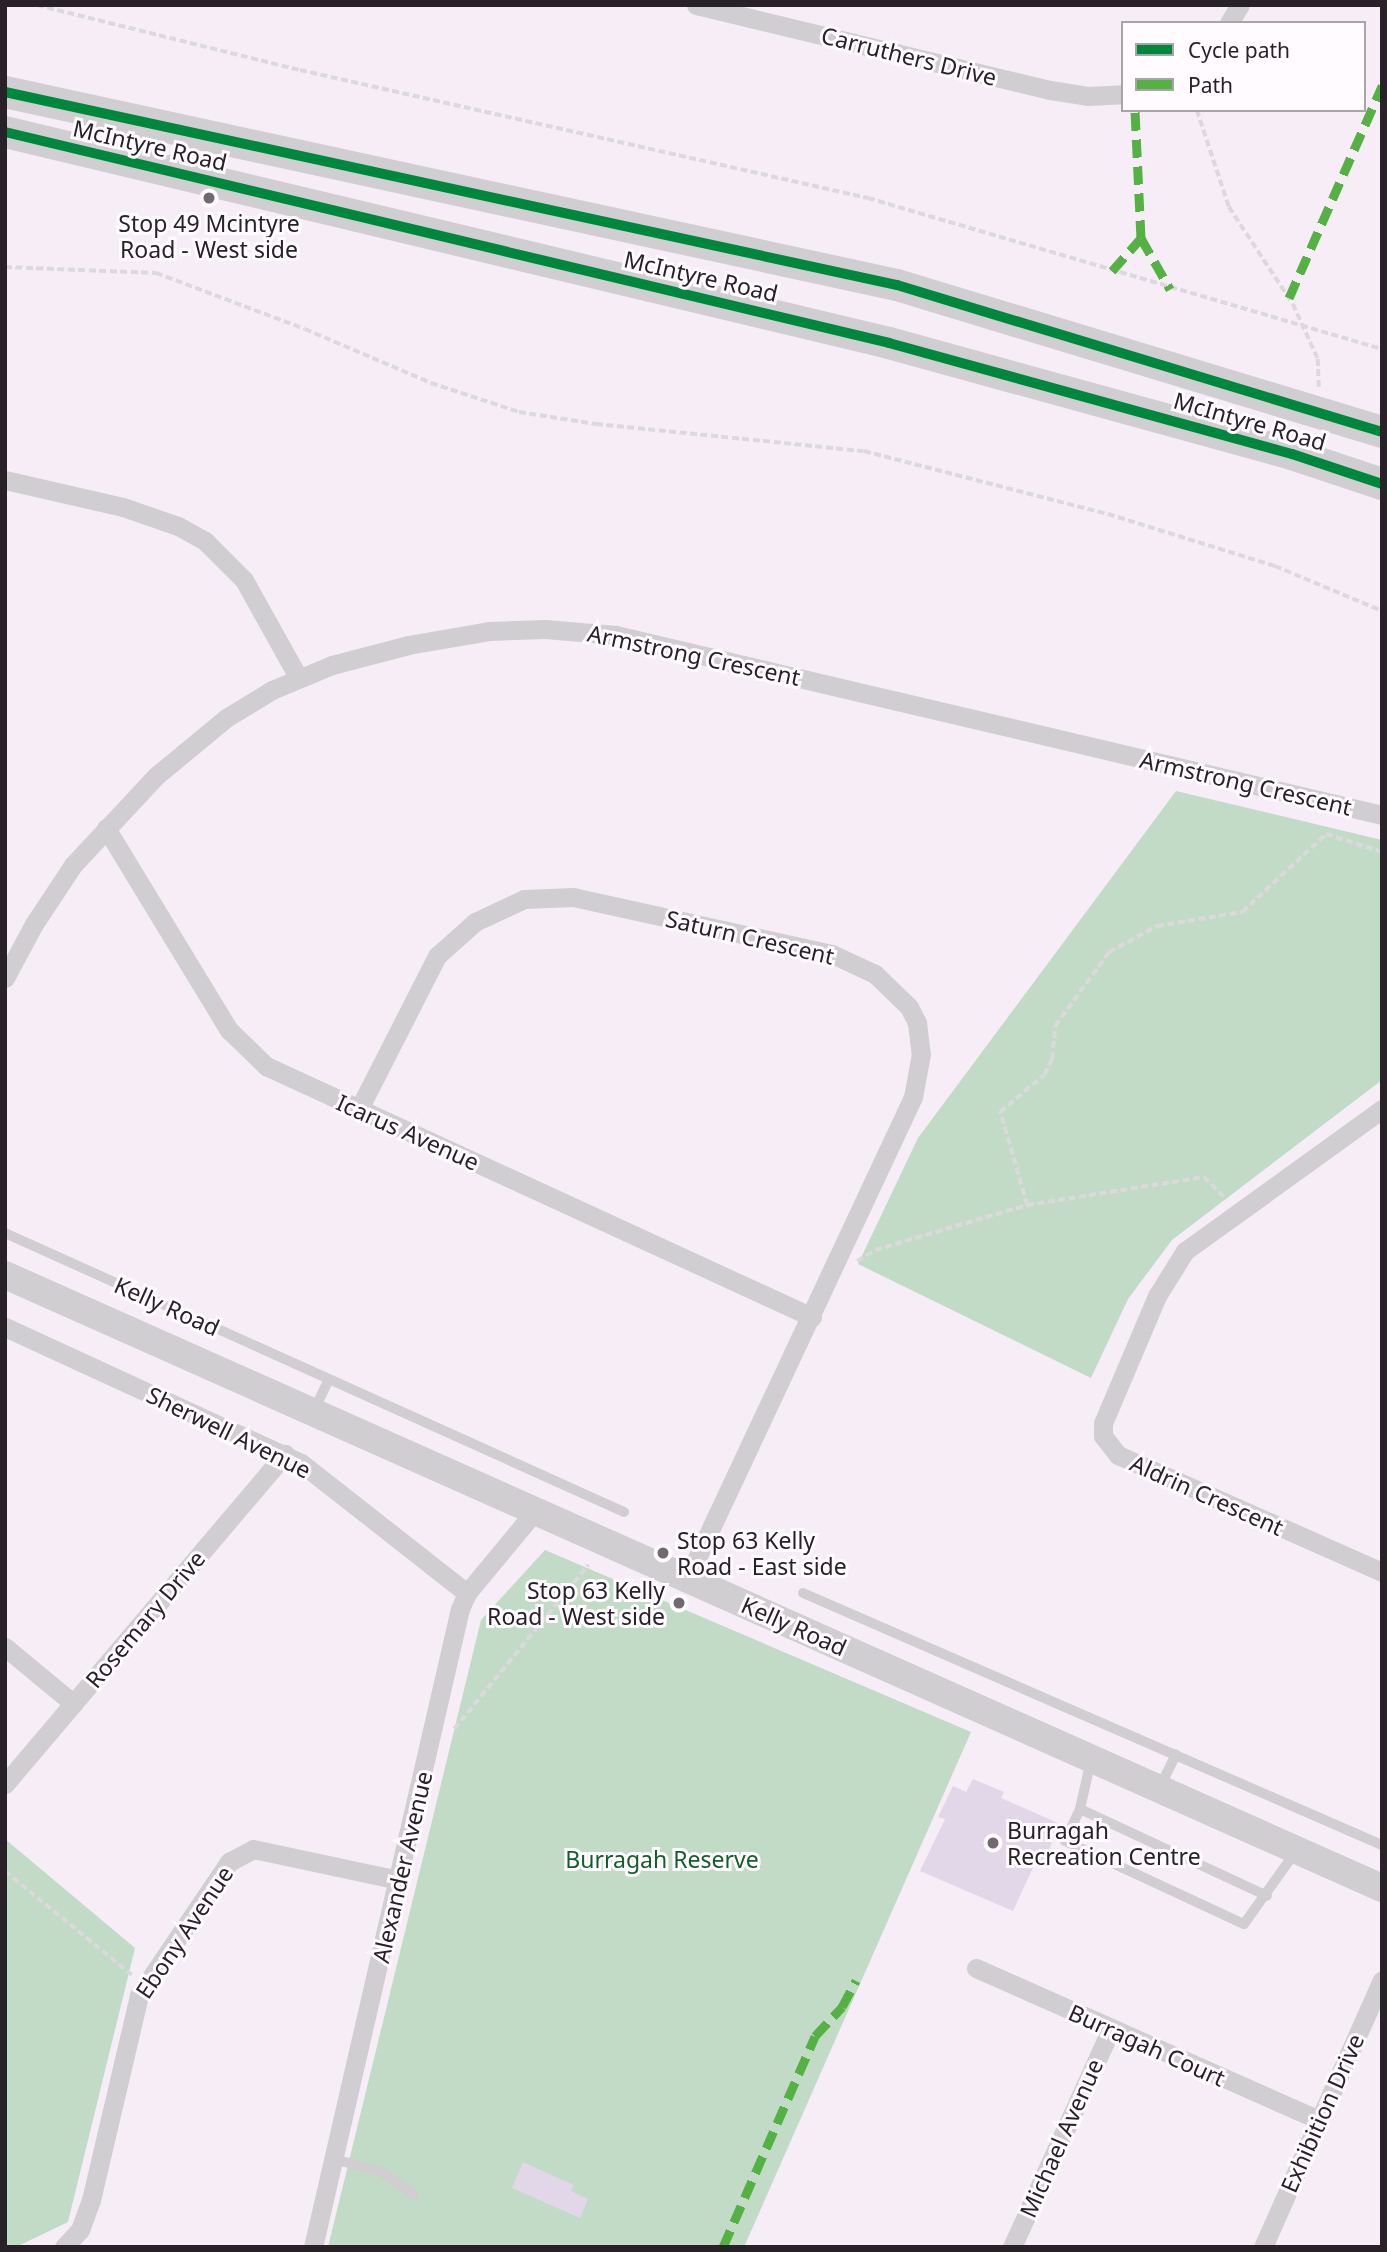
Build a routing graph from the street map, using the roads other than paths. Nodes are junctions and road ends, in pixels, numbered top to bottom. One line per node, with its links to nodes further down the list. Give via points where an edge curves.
1 (696, 5): 5 (street, Carruthers Drive, via 1049,90 1088,96)
2 (1240, 5): 3 (street)
3 (1230, 21)
4 (5, 92): 7 (main road, McIntyre Road, via 897,285)
5 (1121, 94)
6 (5, 132): 9 (main road, McIntyre Road, via 889,343 1292,454)
7 (1382, 432)
8 (5, 480): 10 (street, via 123,507 178,526 205,541 244,580)
9 (1382, 484)
10 (298, 677): 11 (street, Armstrong Crescent, via 370,654 458,636 518,629 584,631 764,668); 12 (street, Armstrong Crescent, via 193,743)
11 (1382, 815)
12 (106, 828): 13 (street, Armstrong Crescent, via 55,891); 14 (street, Icarus Avenue, via 240,1044 274,1070)
13 (5, 978)
14 (359, 1109): 18 (street, Icarus Avenue); 18 (street, Saturn Crescent, via 437,956 475,922 524,899 573,897 832,954 875,974 900,996 917,1023 921,1054 913,1097)
15 (1382, 1110): 25 (street, Aldrin Crescent, via 1185,1251 1107,1408 1103,1436 1118,1455)
16 (5, 1233): 20 (lane, Kelly Road)
17 (5, 1275): 21 (street, Kelly Road)
18 (813, 1317): 26 (street, Saturn Crescent)
19 (5, 1327): 22 (street, Sherwell Avenue)
20 (329, 1379): 21 (lane); 24 (lane, Kelly Road)
21 (313, 1412): 23 (street, Kelly Road)
22 (285, 1454): 28 (street, Sherwell Avenue); 30 (street, Rosemary Drive)
23 (536, 1510): 26 (street, Kelly Road); 28 (street, Alexander Avenue)
24 (624, 1512)
25 (1382, 1572)
26 (688, 1577): 32 (street, Kelly Road)
27 (803, 1592): 31 (lane, Kelly Road)
28 (467, 1593): 38 (street, Alexander Avenue)
29 (5, 1647): 30 (street)
30 (74, 1704): 33 (street, Rosemary Drive)
31 (1176, 1754): 34 (lane); 36 (lane, Kelly Road)
32 (1092, 1757): 34 (street, Kelly Road); 35 (lane)
33 (5, 1784)
34 (1160, 1788): 37 (street, Kelly Road)
35 (1080, 1809): 40 (lane); 40 (lane, via 1065,1841 1244,1924)
36 (1382, 1845)
37 (1297, 1850): 39 (street, Kelly Road); 40 (lane)
38 (399, 1880): 45 (street, Alexander Avenue); 47 (street, Ebony Avenue, via 246,1851 221,1872 145,1985 132,2012 91,2200 80,2230)
39 (1382, 1888)
40 (1267, 1896)
41 (976, 1968): 43 (street, Burragah Court)
42 (1382, 1980): 44 (street, Exhibition Drive)
43 (1111, 2029): 44 (street, Burragah Court); 49 (street, Michael Avenue)
44 (1319, 2120): 50 (street, Exhibition Drive)
45 (334, 2159): 46 (lane, via 382,2172); 48 (street, Alexander Avenue)
46 (414, 2195)
47 (64, 2247)
48 (313, 2247)
49 (1012, 2247)
50 (1263, 2247)

